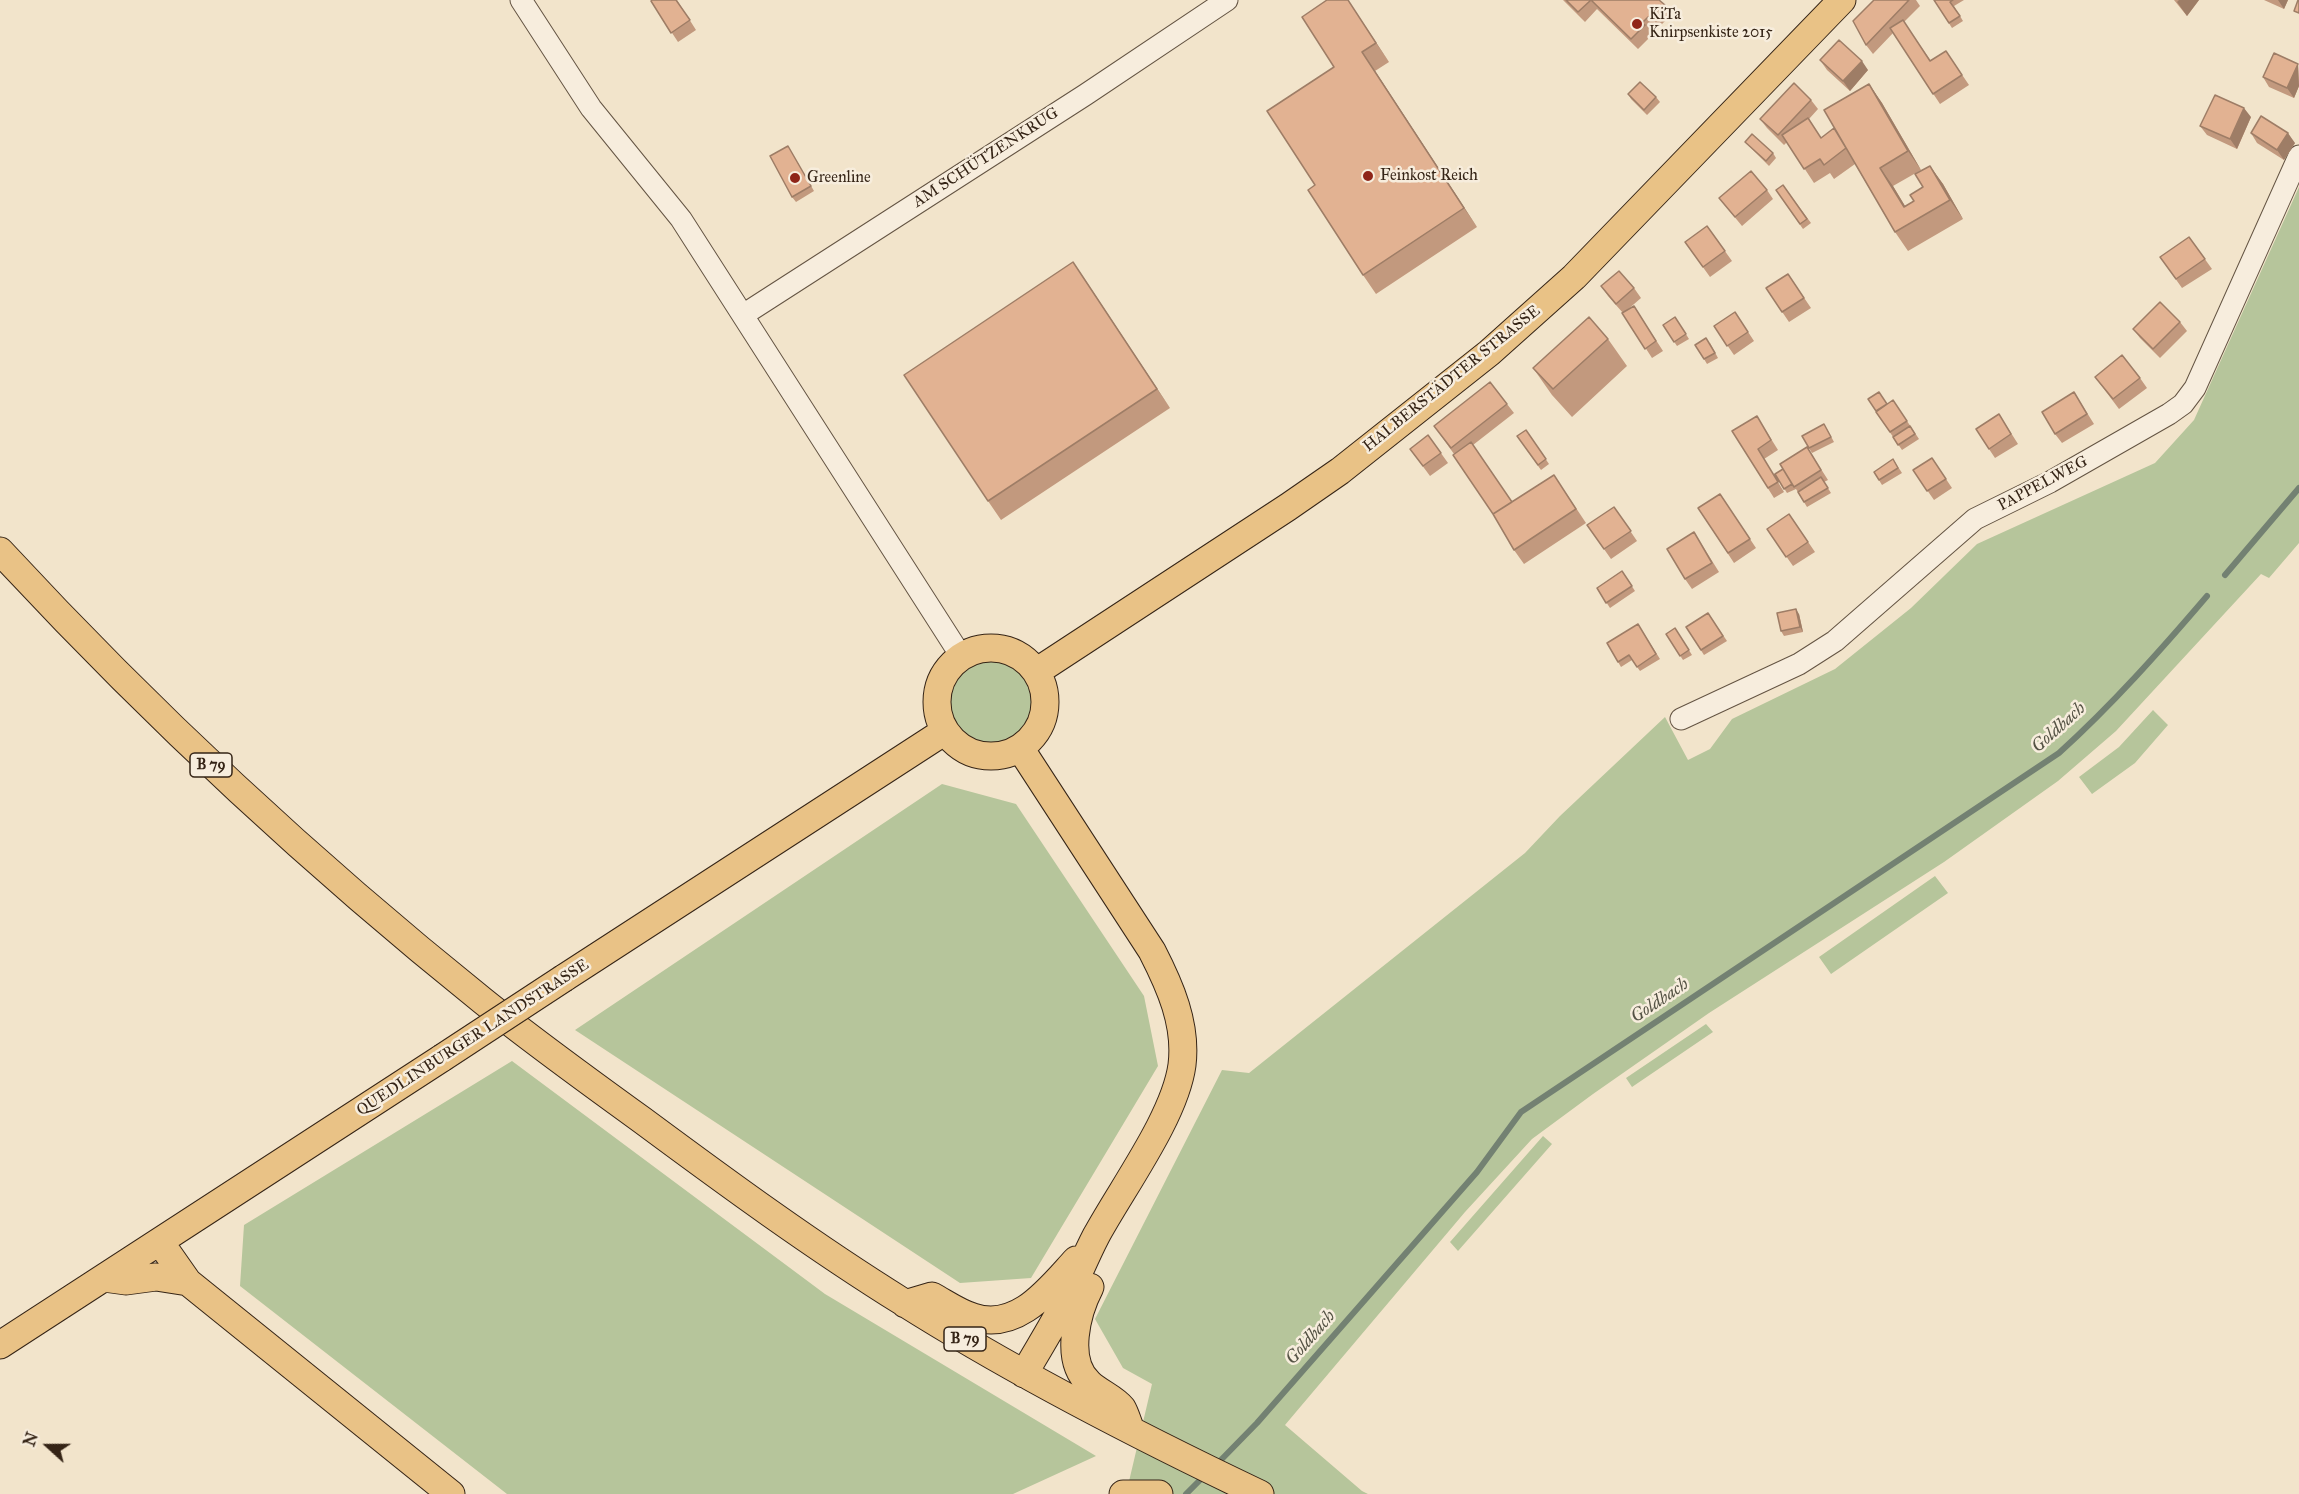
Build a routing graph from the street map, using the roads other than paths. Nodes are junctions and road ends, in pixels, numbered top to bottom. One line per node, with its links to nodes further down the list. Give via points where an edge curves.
1 (521, 0): 5 (street, via 591,108 666,199)
2 (1227, 0): 5 (street, AM SCHÜTZENKRUG)
3 (1842, 0): 8 (main road, HALBERSTÄDTER STRASSE, via 1574,277 1489,353 1340,471)
4 (2299, 156): 9 (street, PAPPELWEG, via 2195,388 2183,404 2050,482 1975,519 1836,641 1799,664)
5 (743, 315): 7 (street)
6 (0, 551): 16 (main road, B 79, via 199,753 314,859 437,963 543,1048 748,1199)
7 (961, 656): 8 (main road, via 988,647 1002,648 1016,653); 10 (main road, via 944,674 938,691 937,709)
8 (1036, 672): 11 (main road, via 1045,695 1042,719)
9 (1681, 719)
10 (945, 731): 11 (main road, via 962,748 985,756); 13 (main road, QUEDLINBURGER LANDSTRASSE, bridge)
11 (1020, 747): 12 (main road, via 1152,951 1170,989 1183,1037 1175,1093)
12 (1096, 1237): 16 (main road, via 1045,1295 1015,1314 975,1318 932,1296); 18 (main road, via 1063,1307); 19 (main road, via 1101,1266 1076,1323 1078,1366 1087,1382 1122,1407)
13 (160, 1242): 14 (main road, QUEDLINBURGER LANDSTRASSE); 15 (main road)
14 (104, 1278): 15 (main road, via 126,1281 156,1276); 17 (main road, QUEDLINBURGER LANDSTRASSE)
15 (188, 1282): 21 (main road)
16 (905, 1304): 18 (main road, B 79)
17 (0, 1345)
18 (1024, 1374): 19 (main road, B 79)
19 (1132, 1432): 20 (main road, B 79)
20 (1250, 1489)
21 (451, 1494)

